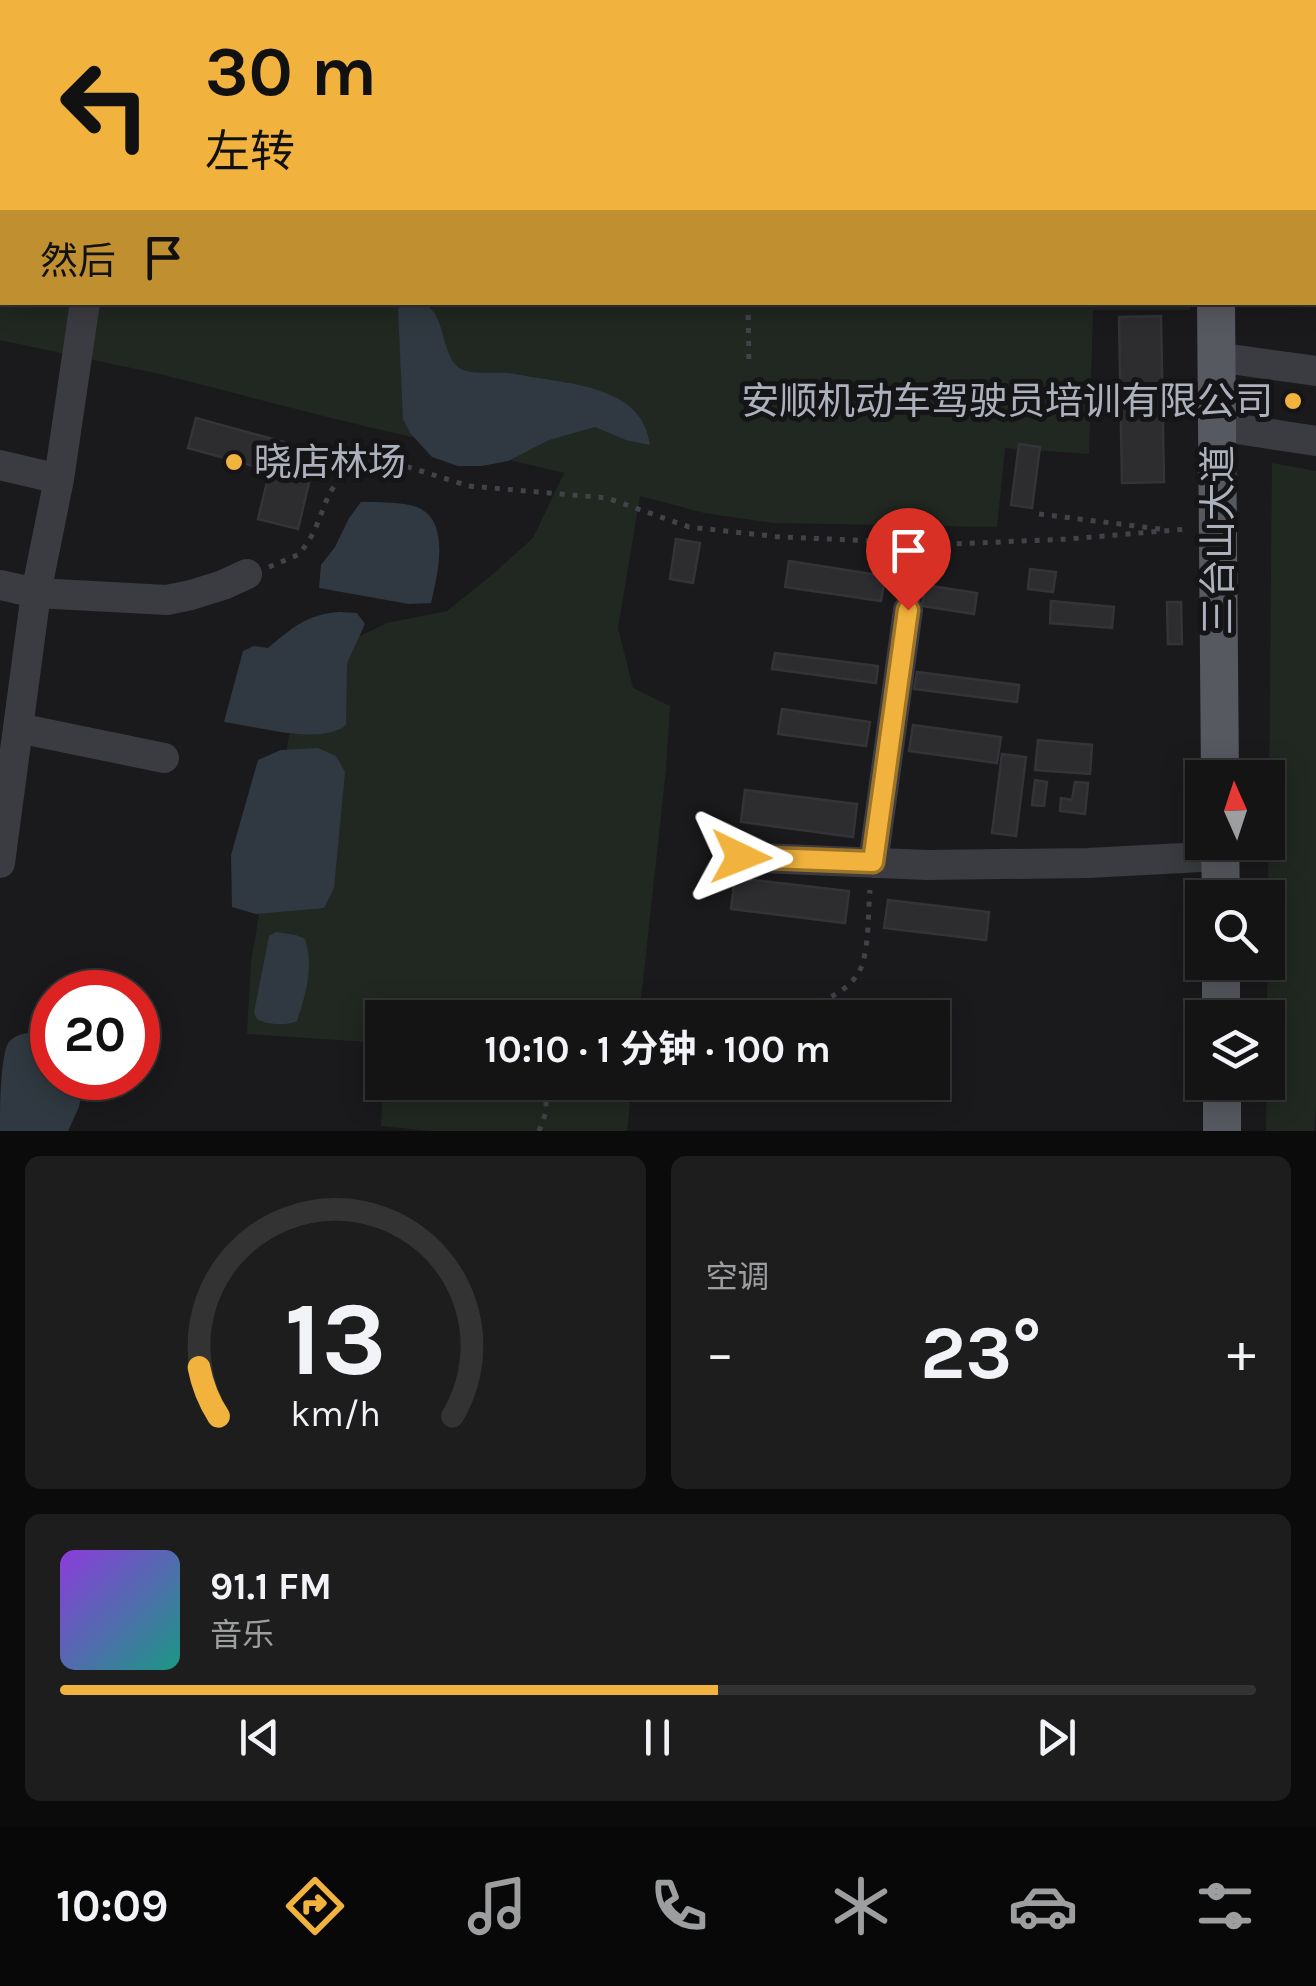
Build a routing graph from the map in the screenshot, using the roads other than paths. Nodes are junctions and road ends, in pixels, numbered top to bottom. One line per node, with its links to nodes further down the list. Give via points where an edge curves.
1 (85, 305): 8 (street)
2 (1216, 305): 3 (main road, 三台山大道)
3 (1216, 357): 4 (street); 5 (main road, 三台山大道)
4 (1316, 372)
5 (1218, 426): 6 (street); 15 (main road, 三台山大道)
6 (1316, 440)
7 (0, 466): 8 (street)
8 (59, 478): 11 (street)
9 (248, 574): 11 (street, via 167,600)
10 (0, 585): 11 (street)
11 (36, 593): 13 (street)
12 (908, 610): 19 (street)
13 (13, 718): 14 (street); 16 (street)
14 (164, 758)
15 (1220, 760)
16 (2, 832): 20 (street)
17 (1185, 853): 19 (street, via 1088,863)
18 (741, 857): 19 (street)
19 (873, 862)
20 (0, 863)
21 (1222, 1100): 22 (main road)
22 (1222, 1131)

